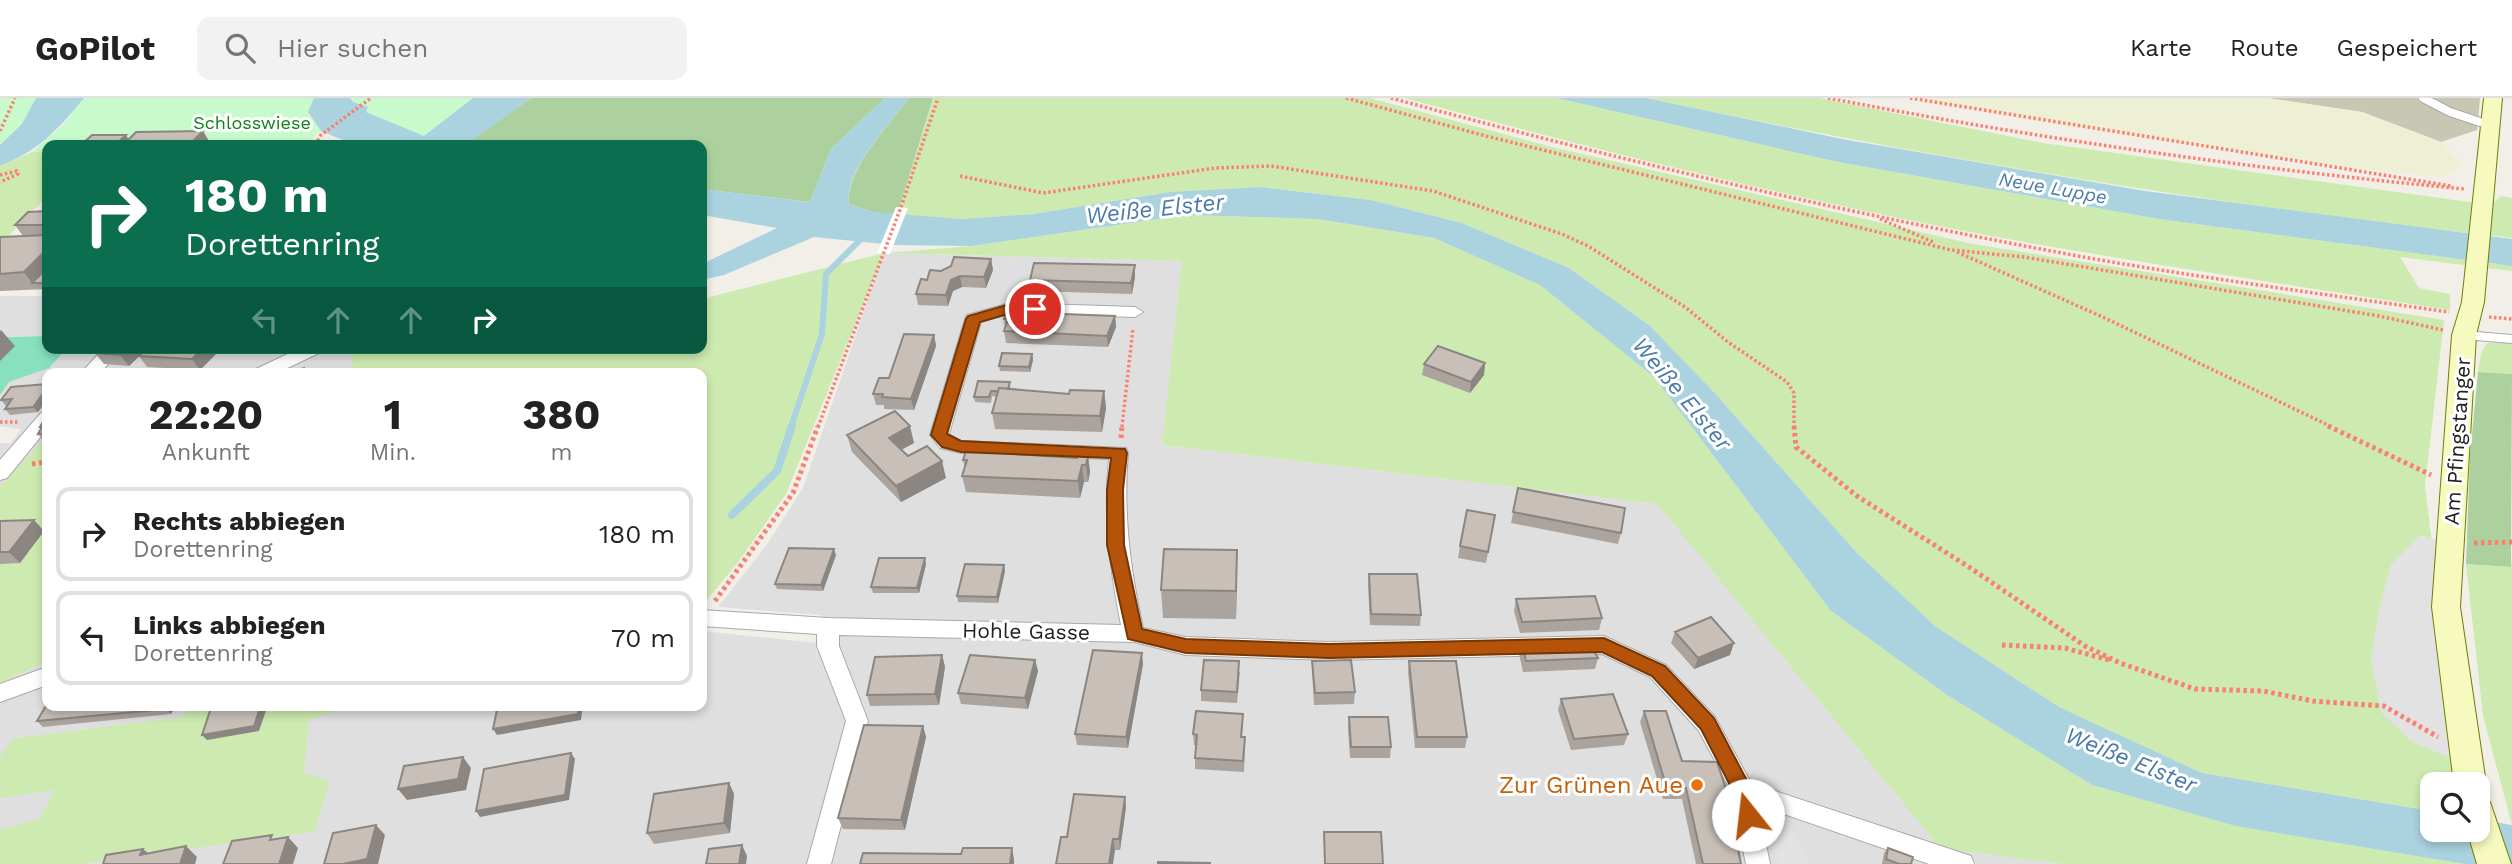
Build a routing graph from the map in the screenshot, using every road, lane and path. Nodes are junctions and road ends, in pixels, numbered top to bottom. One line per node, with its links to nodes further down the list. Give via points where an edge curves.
1 (15, 98): 11 (path)
2 (371, 98): 12 (path)
3 (938, 98): 32 (path, via 793,493)
4 (1346, 98): 18 (path)
5 (1391, 98): 17 (path, via 1538,139)
6 (1828, 98): 16 (path, via 2108,146)
7 (1910, 98): 16 (path)
8 (2423, 98): 10 (lane)
9 (2493, 98): 10 (street, Am Pfingstanger)
10 (2492, 126): 16 (street, Am Pfingstanger)
11 (0, 131)
12 (318, 140)
13 (2, 172): 15 (path, via 18,174)
14 (960, 176): 37 (path, via 1043,193 1215,168 1271,166 1433,191 1562,234 1685,307 1787,382 1794,393 1796,447 1814,464 2085,646)
15 (0, 182)
16 (2482, 195): 20 (street, Am Pfingstanger)
17 (1873, 215): 18 (path); 20 (path, via 2043,249)
18 (1951, 250): 20 (path, via 2024,257 2379,316); 29 (path, via 2107,319)
19 (1135, 312): 27 (path); 27 (street, via 1010,308 973,319 939,435 961,447)
20 (2469, 317): 21 (lane); 29 (street, Am Pfingstanger)
21 (2512, 339)
22 (108, 354): 24 (street)
23 (302, 354): 25 (street)
24 (95, 368)
25 (273, 368)
26 (42, 423): 28 (street)
27 (1119, 453): 35 (street, via 1116,545)
28 (0, 473)
29 (2453, 486): 31 (street, Am Pfingstanger)
30 (2512, 542): 31 (path)
31 (2450, 544): 41 (street, Am Pfingstanger, via 2446,607)
32 (707, 611)
33 (707, 618): 34 (street, Hohle Gasse)
34 (828, 626): 35 (street, Hohle Gasse); 44 (street, via 828,646 857,721)
35 (1134, 634): 42 (street, Hohle Gasse, via 1186,646 1329,651 1604,645 1658,671 1707,724)
36 (2002, 645): 37 (path, via 2065,648)
37 (2120, 663): 40 (path, via 2195,689 2263,691 2313,701 2384,706)
38 (42, 678): 39 (street)
39 (0, 693)
40 (2459, 772)
41 (2469, 772)
42 (1743, 790): 45 (street, Hohle Gasse); 46 (street)
43 (2488, 842): 47 (street, Am Pfingstanger)
44 (818, 864)
45 (1758, 864)
46 (1962, 864)
47 (2494, 864)

